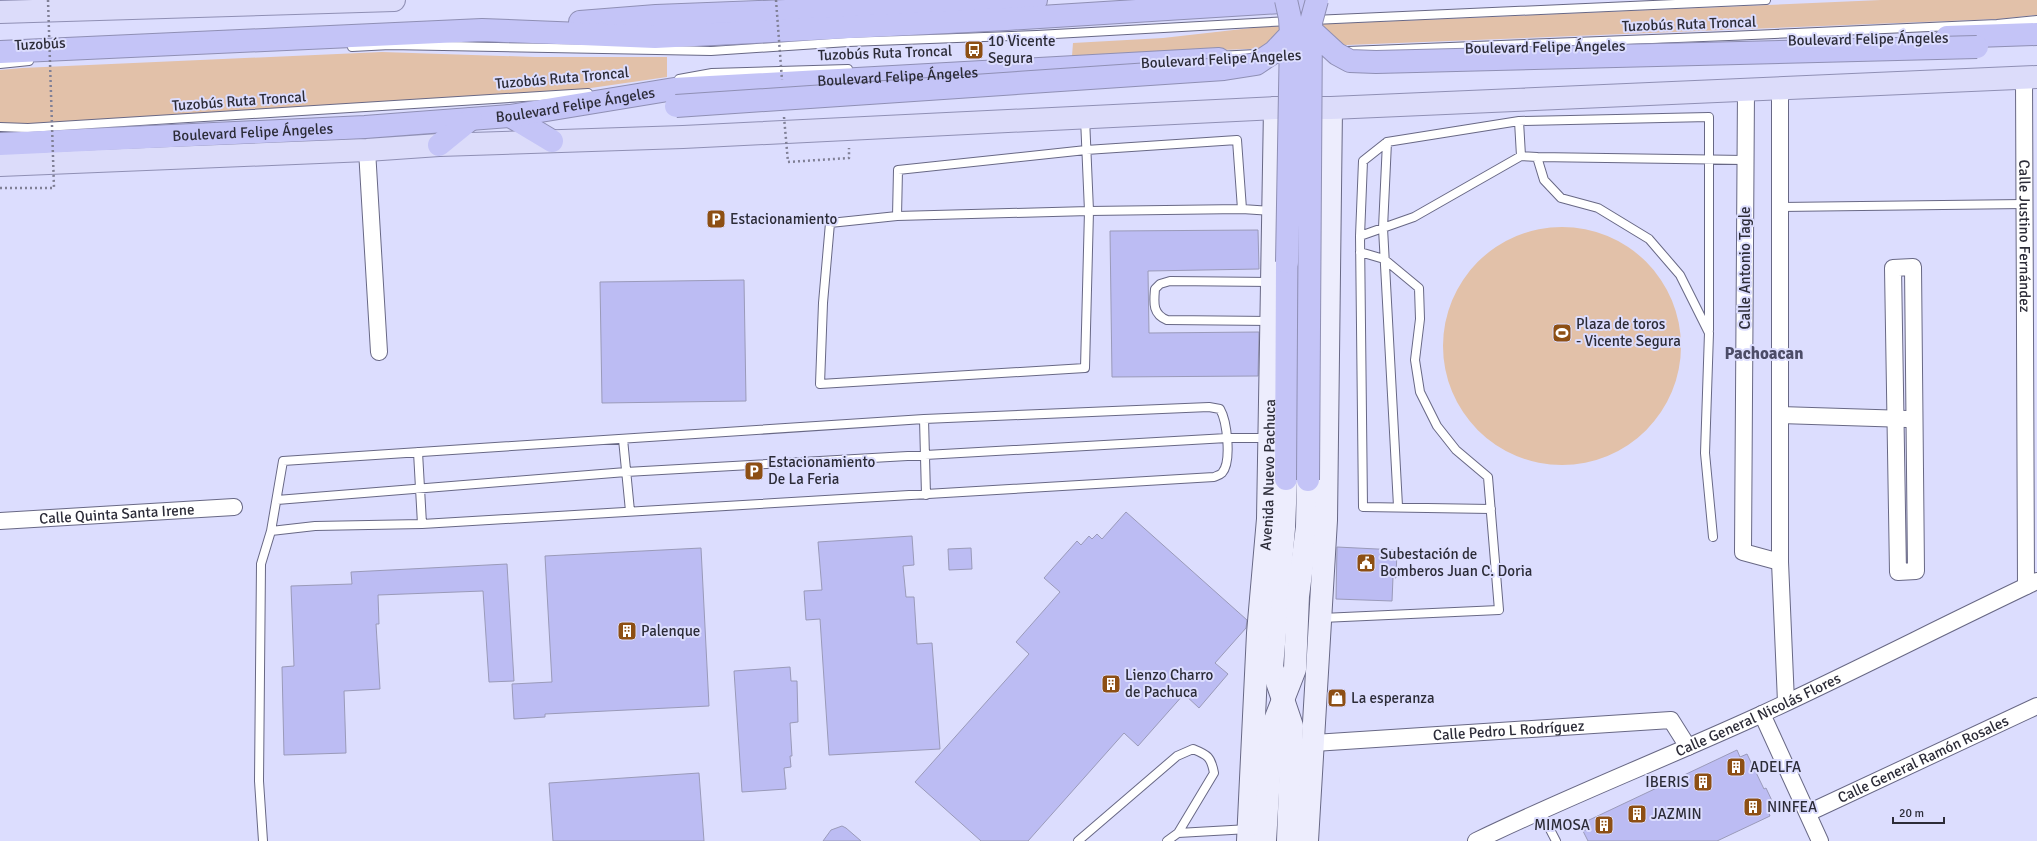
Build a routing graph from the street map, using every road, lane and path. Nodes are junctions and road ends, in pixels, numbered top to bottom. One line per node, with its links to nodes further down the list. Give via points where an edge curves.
1 (48, 0): 55 (path, bridge, via 54,188)
2 (358, 0): 3 (main road); 9 (main road)
3 (394, 0)
4 (1036, 0): 15 (highway, via 656,16)
5 (1286, 0): 14 (highway, bridge, via 1290,18)
6 (1313, 0): 15 (highway, via 655,37)
7 (1317, 0): 14 (highway, bridge, via 1311,22)
8 (1766, 0): 14 (lane, Tuzobús Ruta Troncal)
9 (104, 4): 10 (main road)
10 (0, 11)
11 (2037, 20): 12 (lane, Tuzobús Ruta Troncal)
12 (1997, 24): 13 (lane); 26 (lane, Tuzobús Ruta Troncal)
13 (2037, 24)
14 (1301, 26): 17 (lane, Tuzobús Ruta Troncal, via 848,42 711,51); 18 (highway, bridge, via 1350,61 1376,62); 32 (highway, bridge, via 1274,52 1256,64 1224,69 642,108); 82 (highway, bridge, via 1287,262); 83 (highway, bridge)
15 (482, 30): 19 (highway)
16 (2037, 34): 32 (highway, Boulevard Felipe Ángeles, via 1318,53 674,89)
17 (342, 47)
18 (2037, 47)
19 (0, 52)
20 (137, 55): 21 (lane)
21 (82, 57): 22 (lane); 23 (lane, Tuzobús)
22 (67, 58)
23 (0, 60)
24 (37, 60): 25 (lane)
25 (0, 64)
26 (951, 65)
27 (855, 68): 29 (lane, Tuzobús Ruta Troncal, via 712,73)
28 (2030, 77): 30 (main road, Boulevard Felipe Ángeles); 56 (street, Calle Justino Fernández)
29 (667, 81)
30 (1780, 88): 31 (main road, Boulevard Felipe Ángeles); 57 (street)
31 (1746, 89): 34 (main road, Boulevard Felipe Ángeles); 52 (street, Calle Antonio Tagle)
32 (597, 97): 35 (highway, Boulevard Felipe Ángeles); 39 (lane, Tuzobús Ruta Troncal)
33 (1275, 108): 34 (main road, Boulevard Felipe Ángeles); 36 (main road, Boulevard Felipe Ángeles); 46 (main road, Avenida Nuevo Pachuca)
34 (1331, 108): 45 (main road)
35 (510, 116): 37 (highway, Boulevard Felipe Ángeles); 40 (highway)
36 (1085, 117): 40 (main road, Boulevard Felipe Ángeles); 48 (lane)
37 (471, 119): 42 (highway, Boulevard Felipe Ángeles, via 365,127); 43 (highway)
38 (1519, 121): 41 (lane); 49 (lane); 51 (lane, via 1709,117)
39 (0, 128)
40 (552, 141): 43 (main road, Boulevard Felipe Ángeles)
41 (1387, 142): 62 (lane); 63 (lane, via 1363,161)
42 (0, 144)
43 (439, 145): 47 (main road, Boulevard Felipe Ángeles)
44 (842, 147): 53 (path, via 849,147 850,158)
45 (1330, 147): 46 (main road, via 1302,138); 97 (main road, via 1326,520)
46 (1274, 148): 60 (main road, Avenida Nuevo Pachuca)
47 (366, 150): 54 (main road, Boulevard Felipe Ángeles); 71 (street)
48 (1086, 150): 58 (lane, via 1237,140); 59 (lane); 61 (lane, via 898,170)
49 (1521, 156): 50 (lane); 62 (lane, via 1414,217)
50 (1537, 157): 51 (lane); 70 (lane, via 1544,180 1561,198 1598,208 1649,238 1680,275)
51 (1709, 160): 52 (lane); 70 (lane)
52 (1745, 160): 95 (street, Calle Antonio Tagle, via 1743,552)
53 (788, 162)
54 (0, 165)
55 (0, 188)
56 (2024, 204): 57 (lane); 96 (street, Calle Justino Fernández)
57 (1781, 207): 72 (street)
58 (1242, 209): 59 (lane); 60 (lane)
59 (1090, 211): 61 (lane); 61 (lane, via 1085,368 820,384 823,303 830,223)
60 (1273, 211): 66 (main road, Avenida Nuevo Pachuca)
61 (897, 216)
62 (1383, 228): 63 (lane); 65 (lane)
63 (1360, 236): 64 (lane)
64 (1360, 252): 65 (lane); 87 (lane, via 1363,507)
65 (1384, 259): 87 (lane); 89 (lane, via 1420,288 1420,319 1415,360 1420,392 1437,426 1456,450 1488,477)
66 (1272, 282): 69 (main road, Avenida Nuevo Pachuca); 69 (lane, via 1170,281 1160,284 1155,289 1154,307 1159,317 1167,320)
67 (1914, 318): 68 (street); 68 (street, via 1913,267 1893,268); 75 (street)
68 (1894, 319): 73 (street)
69 (1271, 321): 77 (main road, Avenida Nuevo Pachuca)
70 (1709, 333): 94 (lane, via 1705,453)
71 (379, 352)
72 (1780, 415): 73 (street); 95 (street)
73 (1896, 418): 75 (street); 75 (street, via 1898,572 1916,572)
74 (924, 419): 76 (lane, via 1209,407 1220,409 1224,417); 78 (lane); 80 (lane)
75 (1914, 419)
76 (1227, 438): 77 (lane); 80 (lane); 85 (lane, via 1226,465 1222,473 1214,477)
77 (1270, 438): 107 (main road, Avenida Nuevo Pachuca, via 1268,519 1258,633)
78 (623, 439): 79 (lane); 81 (lane)
79 (418, 452): 84 (lane); 86 (lane, via 283,460)
80 (925, 455): 81 (lane); 85 (lane)
81 (626, 472): 84 (lane); 90 (lane)
82 (1286, 479): 98 (main road, via 1272,667)
83 (1308, 480): 98 (main road, via 1307,527 1298,596 1295,669)
84 (419, 490): 86 (lane); 92 (lane)
85 (926, 495): 90 (lane)
86 (277, 500): 93 (lane)
87 (1398, 506): 89 (lane)
88 (234, 507): 91 (street, Calle Quinta Santa Irene)
89 (1491, 509): 97 (lane, via 1499,610)
90 (630, 511): 92 (lane)
91 (0, 521)
92 (422, 524): 93 (lane, via 315,526)
93 (271, 530): 108 (lane, via 261,564 259,781)
94 (1712, 537)
95 (1780, 562): 99 (street)
96 (2031, 583): 99 (street, Calle General Nicolás Flores)
97 (1321, 618): 102 (main road)
98 (1283, 699): 107 (main road, via 1272,728); 111 (main road, via 1292,726)
99 (1786, 702): 101 (street, Calle General Nicolás Flores)
100 (2037, 706): 105 (street, Calle General Ramón Rosales)
101 (1762, 714): 103 (street, Calle General Nicolás Flores); 105 (street)
102 (1314, 743): 103 (street, Calle Pedro L Rodríguez, via 1671,720); 112 (main road)
103 (1688, 747): 104 (street, Calle General Nicolás Flores)
104 (1540, 810): 113 (street, Calle General Nicolás Flores); 114 (lane)
105 (1808, 813): 115 (street)
106 (1178, 833): 107 (lane); 109 (lane, via 1214,773 1211,760 1193,748 1176,756); 110 (lane)
107 (1254, 837)
108 (263, 841)
109 (1078, 841)
110 (1167, 841)
111 (1288, 841)
112 (1307, 841)
113 (1476, 841)
114 (1556, 841)
115 (1820, 841)

